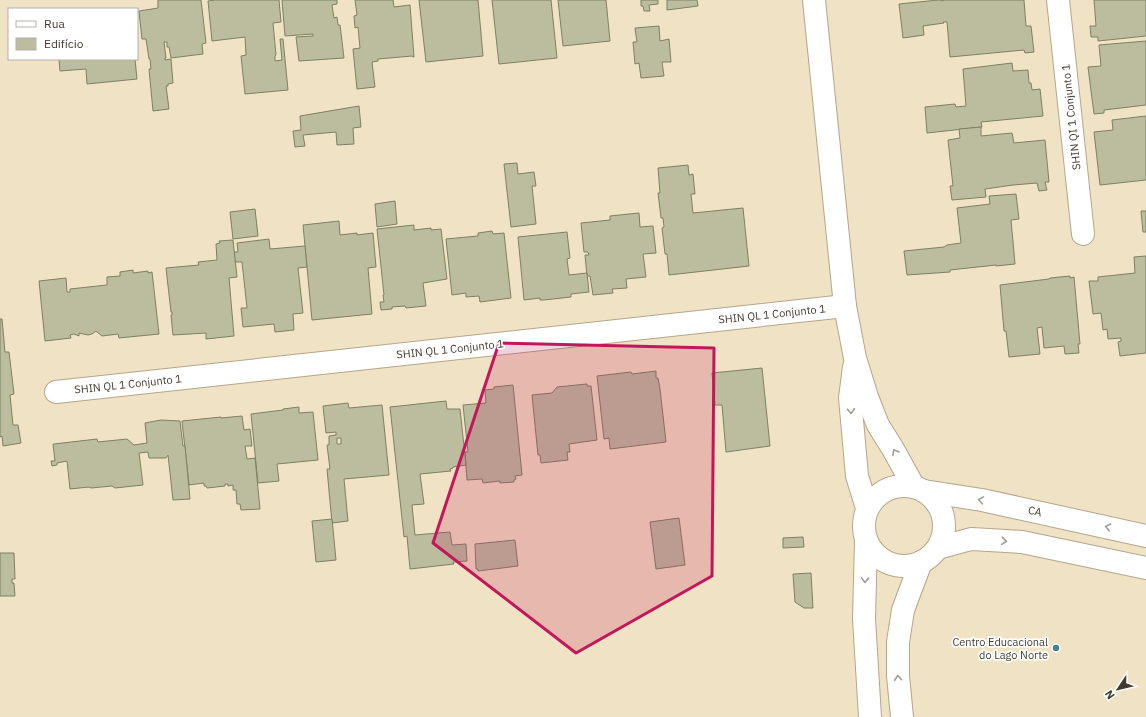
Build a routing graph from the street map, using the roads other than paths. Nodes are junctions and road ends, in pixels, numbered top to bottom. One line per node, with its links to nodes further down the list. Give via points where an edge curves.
1 (814, 0): 4 (street)
2 (1058, 0): 3 (street, SHIN QI 1 Conjunto 1)
3 (1083, 234)
4 (845, 306): 5 (street); 6 (street, SHIN QL 1 Conjunto 1)
5 (855, 358): 7 (street, one-way to 5, via 878,425); 8 (street, one-way to 8, via 850,398 853,440 856,476)
6 (56, 392)
7 (919, 489): 8 (street, via 903,485 892,487 882,492); 9 (street, CA, one-way to 7, via 982,500); 11 (street, via 933,497 943,516 943,538)
8 (867, 508): 10 (street, via 864,518)
9 (1146, 536)
10 (866, 541): 12 (street, via 872,550 889,564 911,566); 14 (street, one-way to 14, via 864,619)
11 (938, 548): 12 (street); 13 (street, one-way to 13, via 971,539 1022,542)
12 (921, 562): 15 (street, one-way to 12, via 898,642 903,610)
13 (1146, 568)
14 (870, 717)
15 (902, 717)

